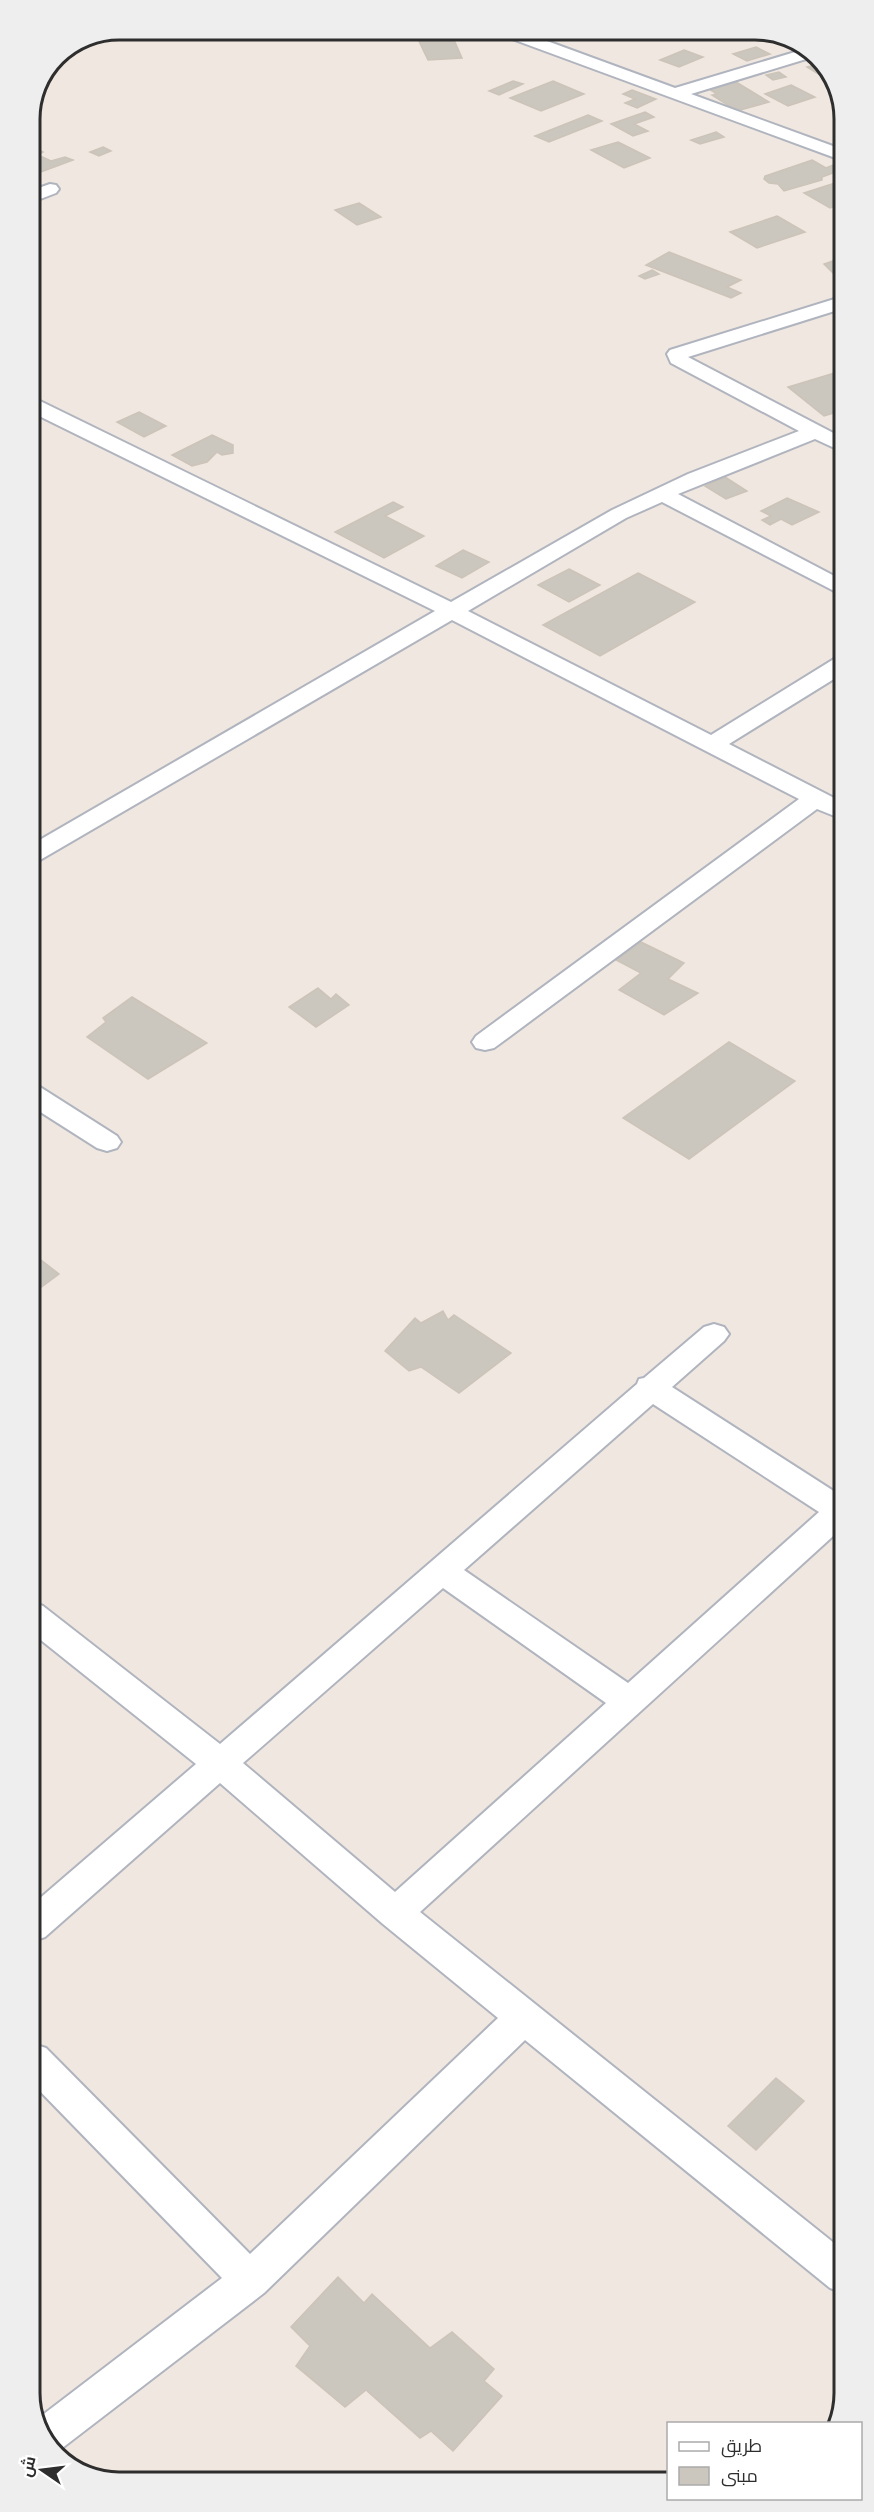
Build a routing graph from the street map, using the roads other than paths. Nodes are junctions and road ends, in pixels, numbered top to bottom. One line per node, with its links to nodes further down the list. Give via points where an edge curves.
1 (532, 41): 3 (street)
2 (800, 56): 3 (street)
3 (674, 94): 4 (street)
4 (806, 142): 5 (street); 6 (street)
5 (834, 144)
6 (834, 152)
7 (50, 189): 8 (street)
8 (41, 193)
9 (834, 306): 11 (street, via 676,354 678,359)
10 (41, 410): 15 (street)
11 (816, 432): 12 (street); 13 (street)
12 (834, 441)
13 (663, 494): 14 (street); 15 (street, via 619,514)
14 (834, 585)
15 (450, 610): 17 (street); 20 (street)
16 (834, 669): 17 (street)
17 (713, 744): 18 (street)
18 (816, 798): 19 (street); 21 (street)
19 (834, 808)
20 (41, 849)
21 (484, 1042)
22 (41, 1099): 23 (street)
23 (107, 1142)
24 (714, 1334): 25 (street)
25 (650, 1387): 26 (street); 28 (street)
26 (834, 1505)
27 (834, 1517): 30 (street)
28 (442, 1571): 30 (street); 31 (street)
29 (41, 1622): 31 (street)
30 (630, 1702): 32 (street)
31 (221, 1764): 32 (street); 33 (street)
32 (395, 1912): 34 (street)
33 (41, 1919)
34 (525, 2016): 36 (street); 37 (street)
35 (41, 2068): 37 (street)
36 (834, 2267)
37 (250, 2280): 38 (street)
38 (52, 2432)

